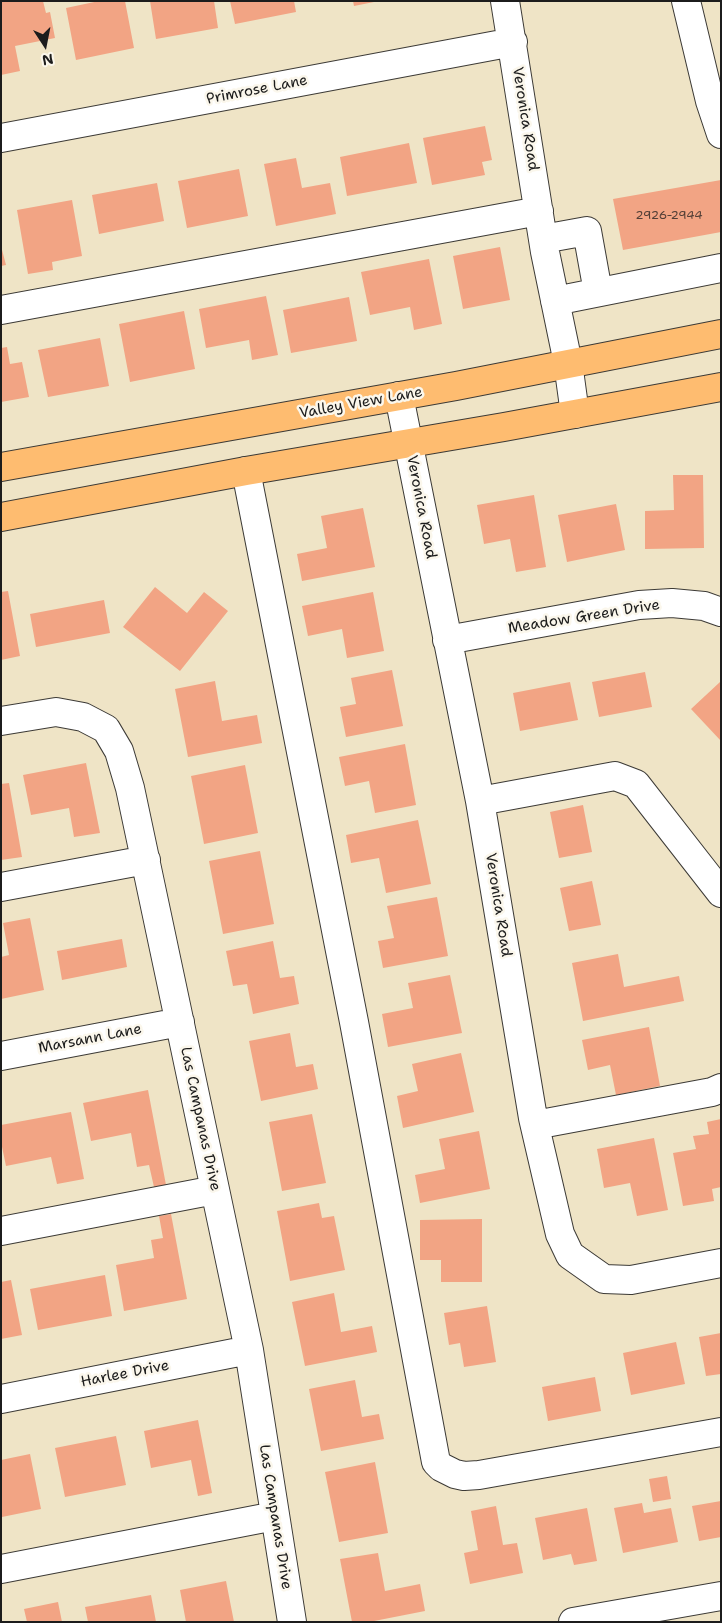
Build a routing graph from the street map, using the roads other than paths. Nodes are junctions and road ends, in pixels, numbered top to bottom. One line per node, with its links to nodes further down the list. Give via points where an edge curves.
1 (505, 1): 3 (street, Veronica Road)
2 (686, 1): 4 (street)
3 (513, 42): 5 (street, Primrose Lane); 6 (street, Veronica Road)
4 (721, 134)
5 (1, 138)
6 (539, 211): 7 (street, Veronica Road); 11 (street)
7 (543, 239): 9 (street, via 587,230); 10 (street, Veronica Road)
8 (721, 268): 9 (street)
9 (598, 292): 10 (street)
10 (555, 301): 13 (street, Veronica Road)
11 (1, 310)
12 (721, 334): 13 (main road, Valley View Lane)
13 (568, 363): 15 (main road, Valley View Lane); 16 (street, Veronica Road)
14 (721, 387): 16 (main road)
15 (399, 396): 17 (street, Veronica Road); 18 (main road, Valley View Lane)
16 (575, 414): 17 (main road)
17 (408, 443): 19 (main road); 22 (street, Veronica Road)
18 (1, 467)
19 (246, 471): 20 (main road); 37 (street, via 436,1462 455,1474 479,1475)
20 (1, 516)
21 (721, 612): 22 (street, Meadow Green Drive, via 704,606 672,603 639,605)
22 (447, 640): 24 (street, Veronica Road)
23 (1, 721): 25 (street, Las Campanas Drive, via 56,712 83,717 106,729 119,751)
24 (480, 800): 27 (street, via 615,776 636,784); 31 (street, Veronica Road)
25 (146, 860): 26 (street); 28 (street, Las Campanas Drive)
26 (1, 887)
27 (721, 893)
28 (180, 1022): 29 (street, Marsann Lane); 32 (street, Las Campanas Drive)
29 (1, 1056)
30 (721, 1088): 31 (street)
31 (535, 1125): 34 (street, Veronica Road, via 560,1234 570,1255 587,1268 604,1279 631,1280)
32 (215, 1190): 33 (street); 35 (street, Las Campanas Drive)
33 (1, 1231)
34 (721, 1263)
35 (249, 1350): 36 (street, Harlee Drive); 38 (street, Las Campanas Drive)
36 (1, 1399)
37 (721, 1432)
38 (275, 1516): 39 (street); 41 (street, Las Campanas Drive)
39 (1, 1569)
40 (721, 1596): 42 (street)
41 (292, 1622)
42 (573, 1622)

